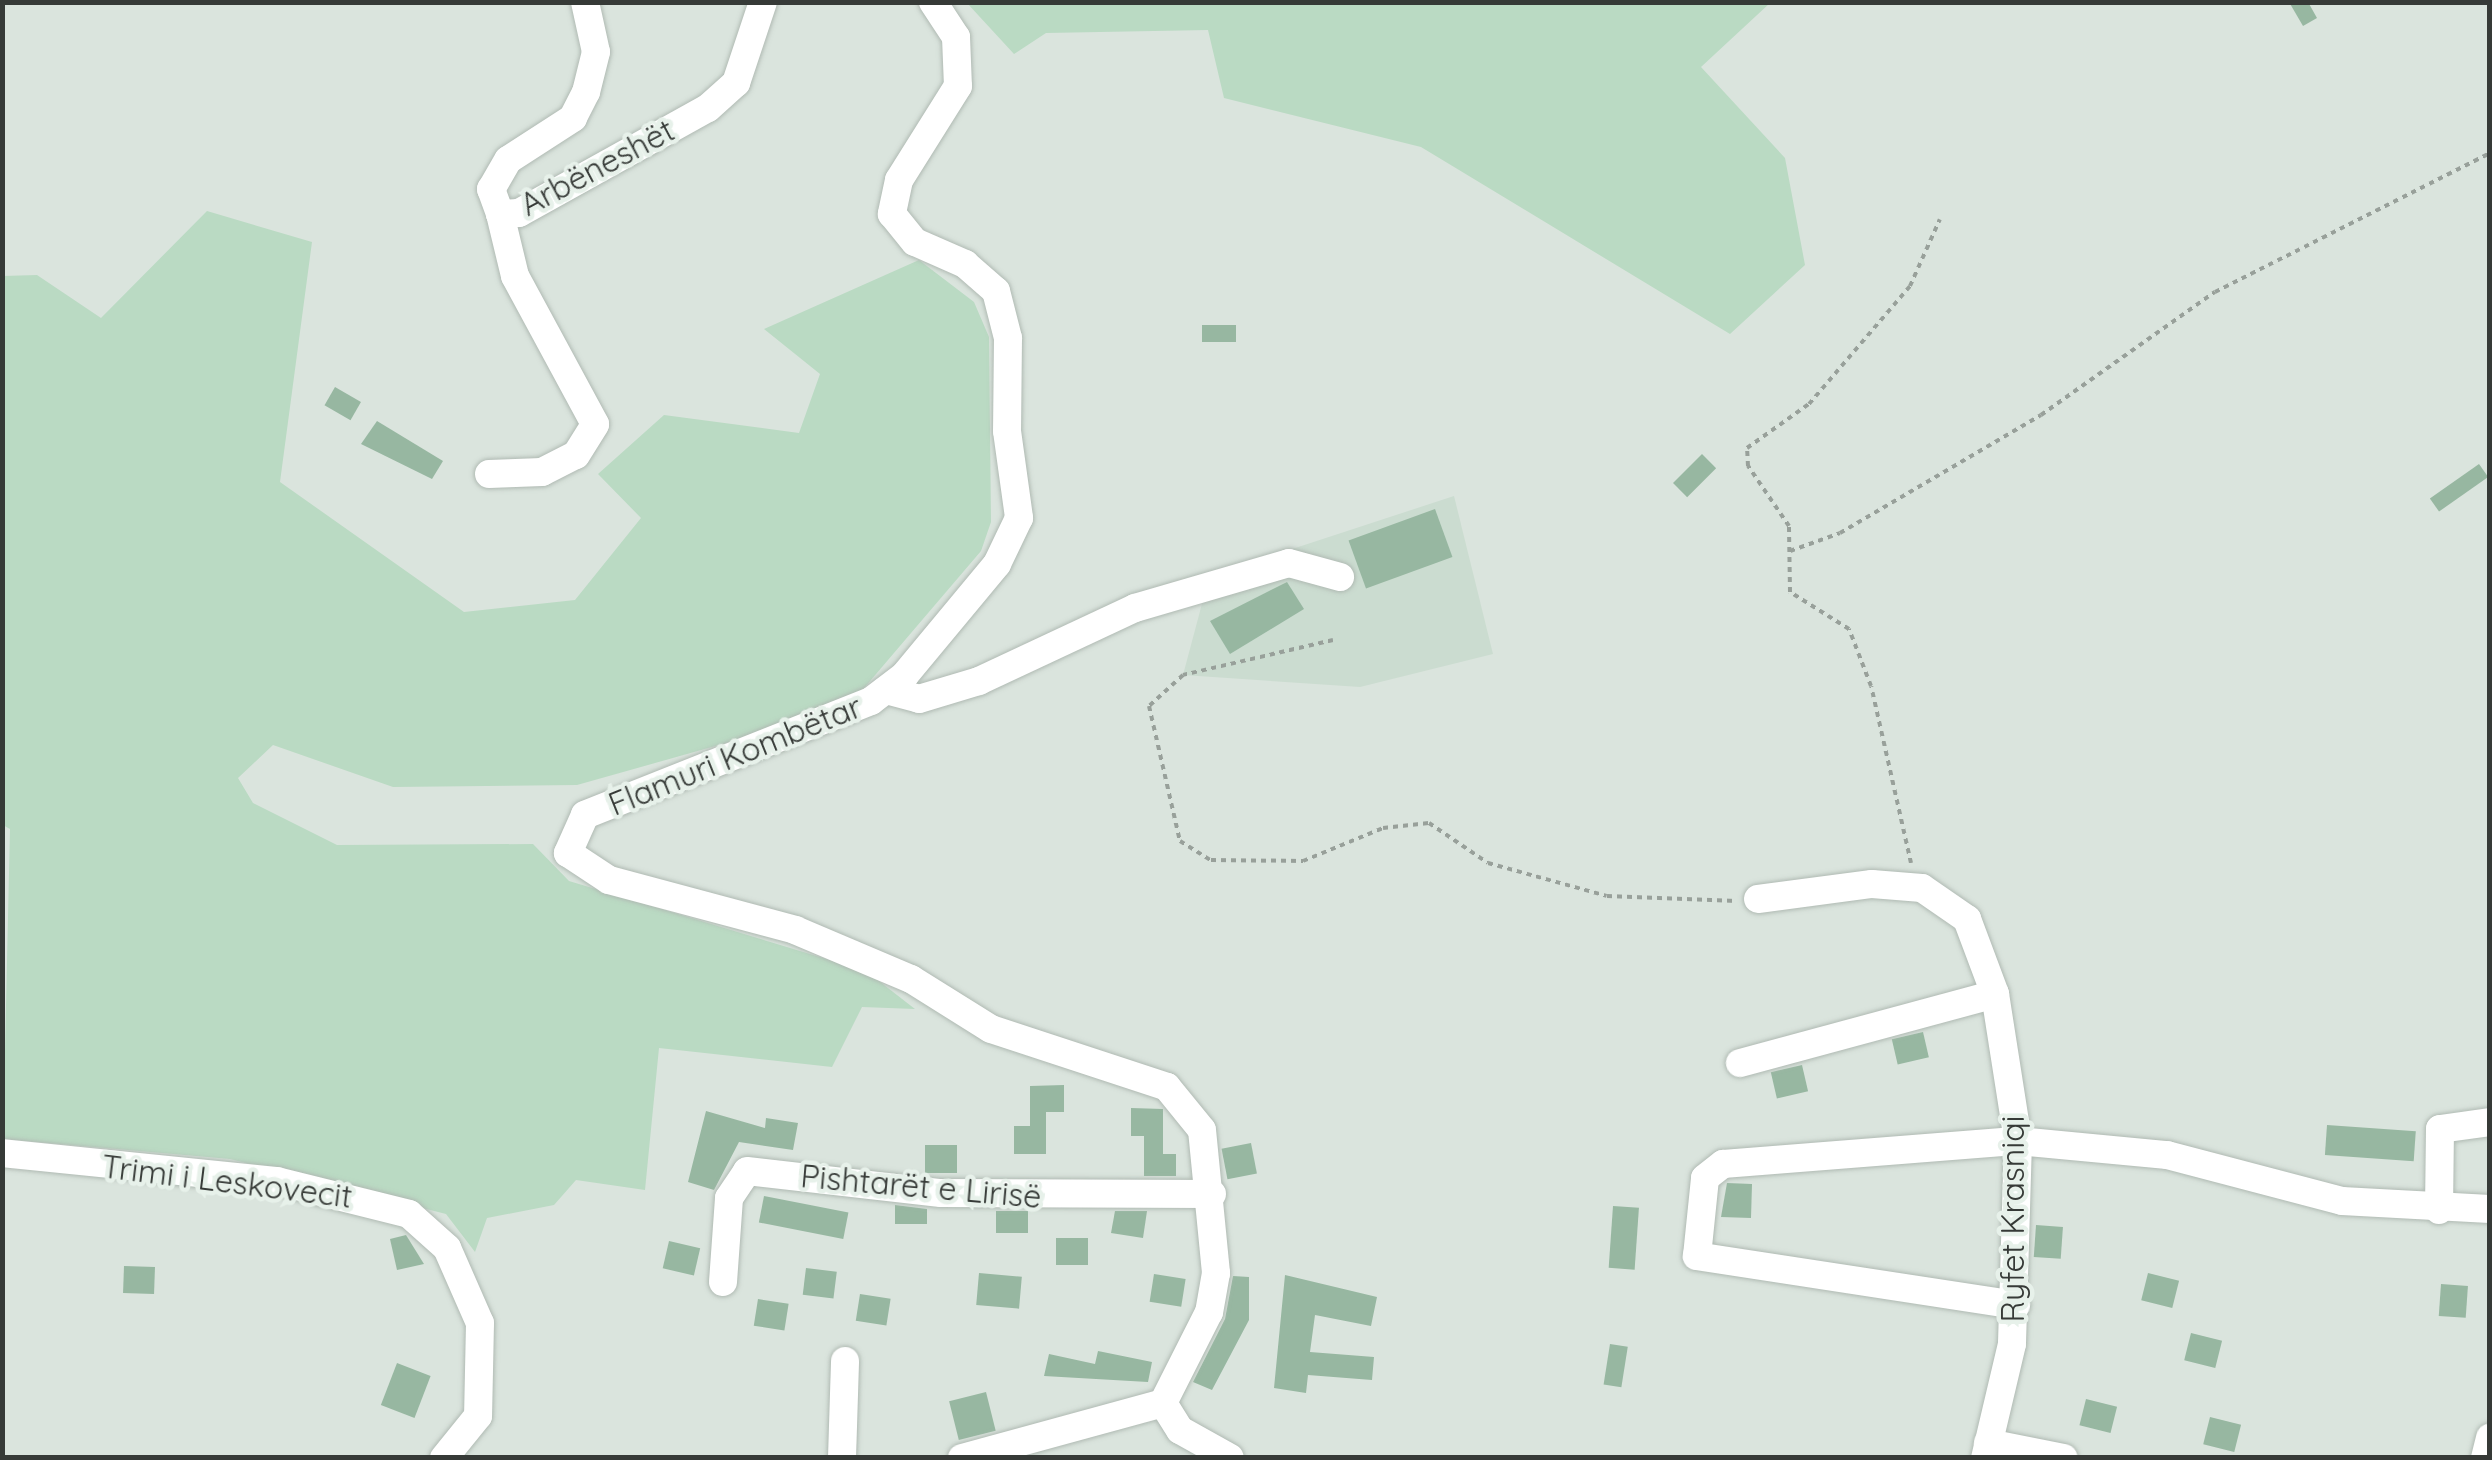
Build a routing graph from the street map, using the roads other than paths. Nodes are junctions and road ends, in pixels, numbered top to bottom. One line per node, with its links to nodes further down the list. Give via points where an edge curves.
1 (586, 2): 4 (street, Arbëneshët, via 596,52 586,92 573,118 508,160 491,189)
2 (763, 2): 4 (street, Arbëneshët, via 736,83 708,108 519,213)
3 (933, 2): 7 (street, Flamuri Kombëtar, via 956,37 958,86 899,180 892,214 915,242 966,264 996,291 1008,338 1006,431 1019,518 996,564)
4 (500, 214): 5 (street, via 515,276 594,424 576,456 542,472)
5 (489, 474)
6 (1340, 577): 7 (street, via 1289,563 1136,608 964,686 919,699)
7 (886, 690): 14 (street, Flamuri Kombëtar, via 833,723 585,815 568,853 609,880 796,930 912,980 991,1029 1167,1087 1202,1130)
8 (1758, 900): 9 (street, Ryfet Krasniqi, via 1872,884 1916,888 1967,919)
9 (1995, 994): 10 (street); 12 (street, Ryfet Krasniqi)
10 (1740, 1064)
11 (2490, 1122): 16 (street, via 2440,1130)
12 (2018, 1141): 16 (street, via 2167,1155 2342,1201); 18 (street, Ryfet Krasniqi); 18 (street, via 1711,1167 1697,1256)
13 (2, 1153): 23 (street, Trimi i Leskovecit, via 276,1182 410,1214 447,1248 480,1323 478,1416)
14 (1212, 1194): 17 (street, Pishtarët e Lirisë, via 941,1192 747,1171 729,1198); 20 (street, Flamuri Kombëtar, via 1209,1312)
15 (2490, 1209): 16 (street)
16 (2439, 1210)
17 (723, 1282)
18 (2016, 1306): 22 (street, Ryfet Krasniqi)
19 (846, 1361): 24 (street)
20 (1163, 1403): 25 (street); 26 (street, via 1180,1430)
21 (2490, 1438): 28 (street)
22 (1987, 1450): 27 (street, Ryfet Krasniqi)
23 (444, 1458)
24 (842, 1458)
25 (962, 1458)
26 (1230, 1458)
27 (2064, 1458)
28 (2484, 1458)

